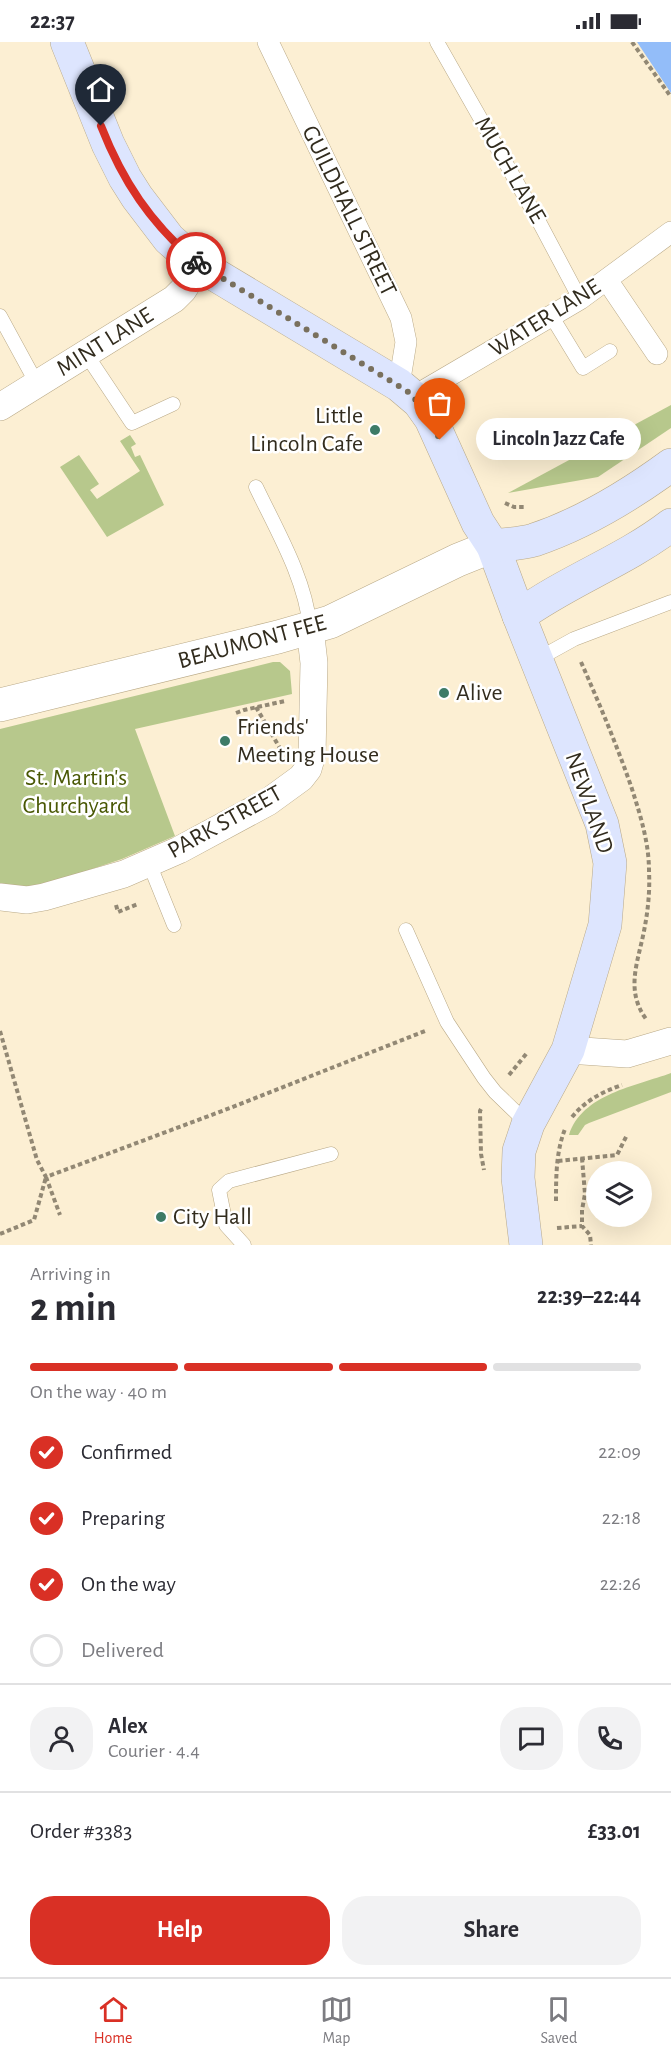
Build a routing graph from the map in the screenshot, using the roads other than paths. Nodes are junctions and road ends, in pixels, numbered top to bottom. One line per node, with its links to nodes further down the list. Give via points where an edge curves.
1 (66, 42): 5 (main road, via 125,178 169,239)
2 (268, 42): 14 (street, GUILDHALL STREET, via 401,318 406,342)
3 (437, 42): 7 (lane, MUCH LANE)
4 (671, 232): 6 (street, WATER LANE)
5 (199, 265): 11 (street, MINT LANE, via 174,299); 14 (main road)
6 (607, 280): 7 (street, WATER LANE); 12 (street)
7 (580, 299): 9 (street, WATER LANE)
8 (0, 316): 13 (lane)
9 (552, 316): 10 (lane, via 583,368); 14 (street, WATER LANE)
10 (610, 351)
11 (86, 354): 13 (street, MINT LANE); 15 (lane, via 132,423)
12 (657, 354)
13 (37, 384): 16 (street, MINT LANE)
14 (406, 391): 20 (main road, NEWLAND, via 430,419 478,523)
15 (173, 404)
16 (0, 407)
17 (671, 465): 20 (main road, via 579,522 532,541)
18 (256, 487): 23 (lane, via 290,559)
19 (671, 525): 22 (main road, via 543,598)
20 (493, 546): 22 (main road, NEWLAND); 23 (street, BEAUMONT FEE)
21 (671, 602): 24 (lane, via 580,636)
22 (519, 616): 24 (main road, NEWLAND)
23 (310, 628): 25 (street, BEAUMONT FEE); 26 (street, PARK STREET, via 314,663 312,755 308,769 268,802)
24 (536, 660): 31 (main road, NEWLAND, via 602,824 610,863 605,925)
25 (0, 705)
26 (149, 862): 27 (street, PARK STREET, via 100,882 44,897); 28 (lane)
27 (0, 897)
28 (174, 925)
29 (406, 930): 32 (lane, via 447,1022 495,1092)
30 (671, 1041): 31 (street, via 627,1054)
31 (568, 1050): 32 (main road, NEWLAND)
32 (528, 1124): 35 (main road, NEWLAND, via 519,1151 518,1178)
33 (331, 1154): 34 (lane, via 229,1181 219,1190 226,1225)
34 (244, 1245)
35 (526, 1245)

